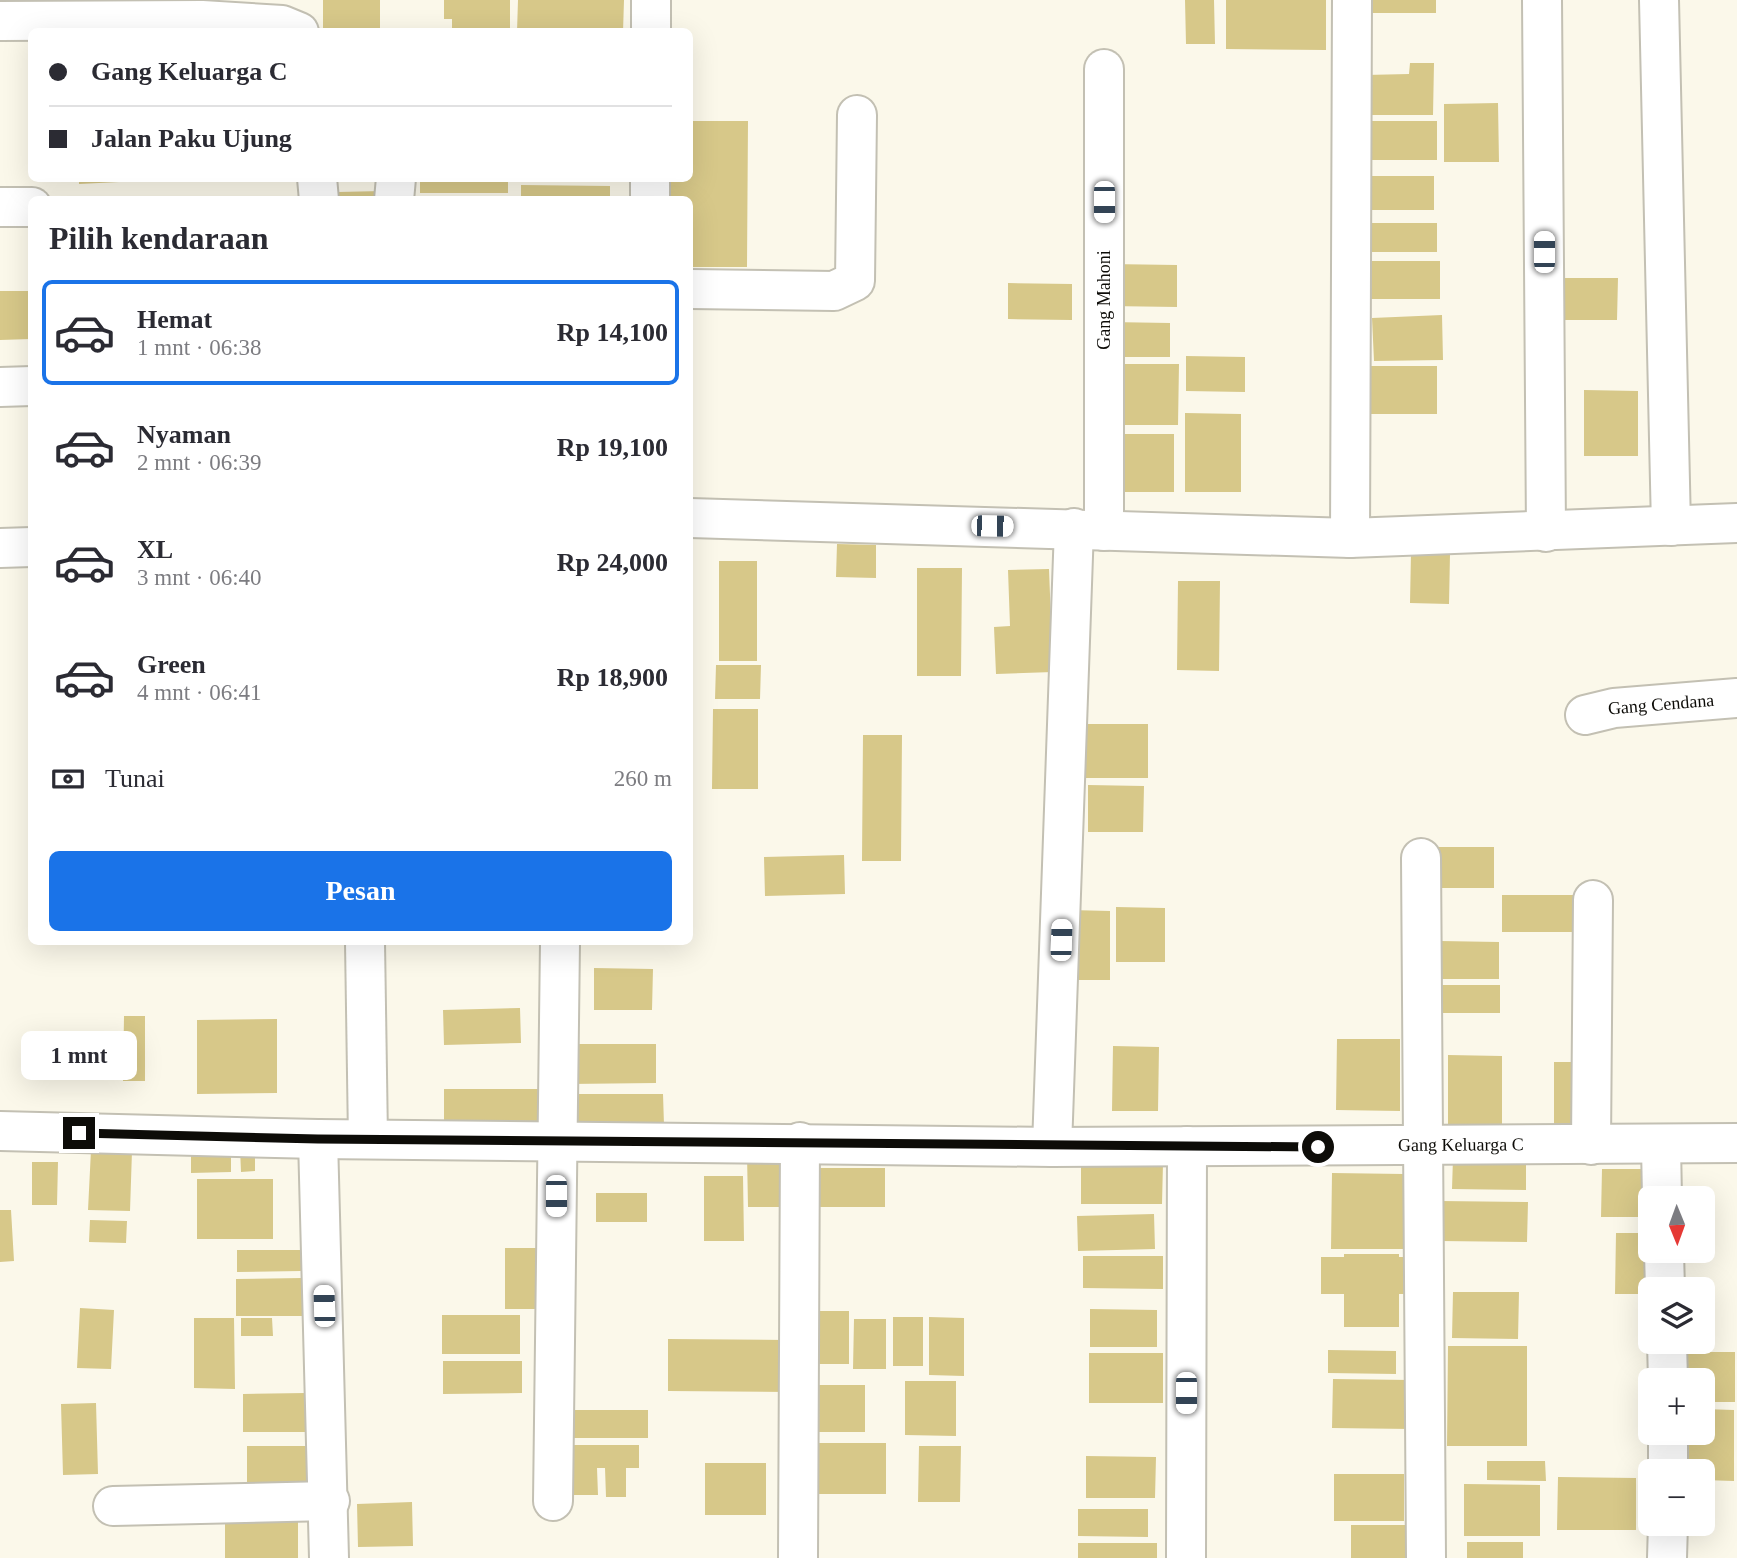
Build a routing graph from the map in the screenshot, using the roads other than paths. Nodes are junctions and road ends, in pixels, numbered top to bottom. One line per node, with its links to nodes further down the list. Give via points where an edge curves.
1 (651, 0): 7 (street)
2 (1352, 0): 20 (street)
3 (1542, 0): 19 (street)
4 (1659, 0): 17 (street)
5 (0, 20): 6 (street, via 202,20)
6 (290, 28)
7 (651, 28)
8 (1104, 69): 18 (street, Gang Mahoni)
9 (857, 115): 12 (street, via 855,281 834,291)
10 (0, 207): 11 (street)
11 (28, 207)
12 (693, 289)
13 (28, 386): 14 (street)
14 (0, 387)
15 (693, 518): 18 (street)
16 (1737, 523): 17 (street)
17 (1671, 526): 19 (street)
18 (1089, 530): 20 (street); 38 (street, Gang Mahoni)
19 (1546, 532): 20 (street)
20 (1350, 538)
21 (28, 547): 22 (street)
22 (0, 548)
23 (1737, 698): 24 (street, Gang Cendana, via 1614,708)
24 (1585, 715)
25 (1421, 858): 39 (street)
26 (1593, 900): 35 (street)
27 (365, 945): 31 (street)
28 (560, 945): 32 (street)
29 (0, 1131): 30 (street, Gang Keluarga C)
30 (318, 1139): 31 (street, Gang Keluarga C); 41 (street)
31 (368, 1139): 32 (street, Gang Keluarga C)
32 (556, 1140): 33 (street, Gang Keluarga C); 42 (street)
33 (800, 1142): 38 (street, Gang Keluarga C); 46 (street)
34 (1737, 1143): 36 (street, Gang Keluarga C)
35 (1591, 1145): 36 (street, Gang Keluarga C); 39 (street, Gang Keluarga C)
36 (1661, 1145): 40 (street)
37 (1187, 1146): 38 (street, Gang Keluarga C); 39 (street, Gang Keluarga C); 47 (street)
38 (1052, 1147)
39 (1423, 1147): 48 (street)
40 (1662, 1186)
41 (330, 1501): 43 (street); 45 (street)
42 (553, 1501)
43 (113, 1506)
44 (1668, 1536): 49 (street)
45 (329, 1558)
46 (798, 1558)
47 (1186, 1558)
48 (1426, 1558)
49 (1667, 1558)

